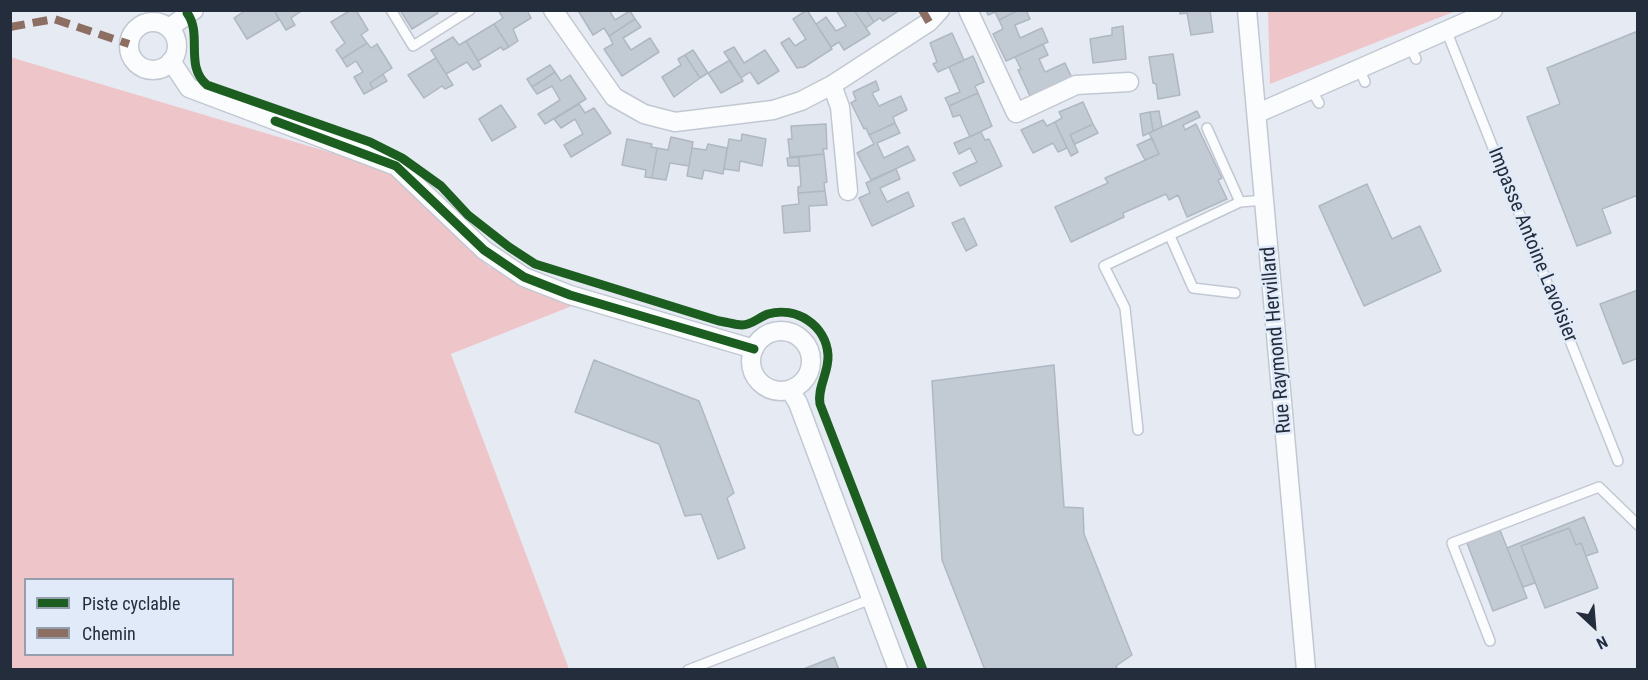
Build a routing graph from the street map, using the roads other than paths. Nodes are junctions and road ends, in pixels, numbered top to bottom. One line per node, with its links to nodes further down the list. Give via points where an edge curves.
1 (194, 10): 10 (street)
2 (391, 10): 3 (lane, via 413,46)
3 (470, 10)
4 (554, 10): 14 (street, via 614,97 644,114 675,122 773,110)
5 (940, 10): 14 (street, via 929,22)
6 (969, 10): 13 (street, via 1016,113 1076,86)
7 (1247, 10): 15 (street, Rue Raymond Hervillard)
8 (1493, 10): 11 (street)
9 (138, 18): 10 (street); 12 (street, via 129,44 136,63 154,70)
10 (169, 28): 12 (street, via 177,44)
11 (1446, 30): 15 (street, via 1413,52 1315,96); 25 (lane, Impasse Antoine Lavoisier)
12 (171, 61): 22 (street, via 189,88 396,166 484,250 524,277 570,295)
13 (1129, 82)
14 (832, 85): 17 (street, via 840,106)
15 (1258, 112): 18 (street, Rue Raymond Hervillard)
16 (1207, 128): 19 (lane)
17 (848, 191)
18 (1265, 200): 19 (lane); 31 (street, Rue Raymond Hervillard)
19 (1240, 202): 20 (lane)
20 (1170, 236): 21 (lane, via 1193,288); 24 (lane, via 1104,266 1125,308)
21 (1235, 293)
22 (754, 349): 23 (street, via 751,360 759,381 768,388); 23 (street, via 769,334 780,331 790,332 807,345 811,367 800,385)
23 (790, 390): 27 (street)
24 (1138, 430)
25 (1618, 461)
26 (1638, 525): 28 (lane, via 1599,487 1452,543)
27 (872, 599): 29 (lane); 30 (street)
28 (1490, 641)
29 (688, 669)
30 (898, 669)
31 (1306, 669)

